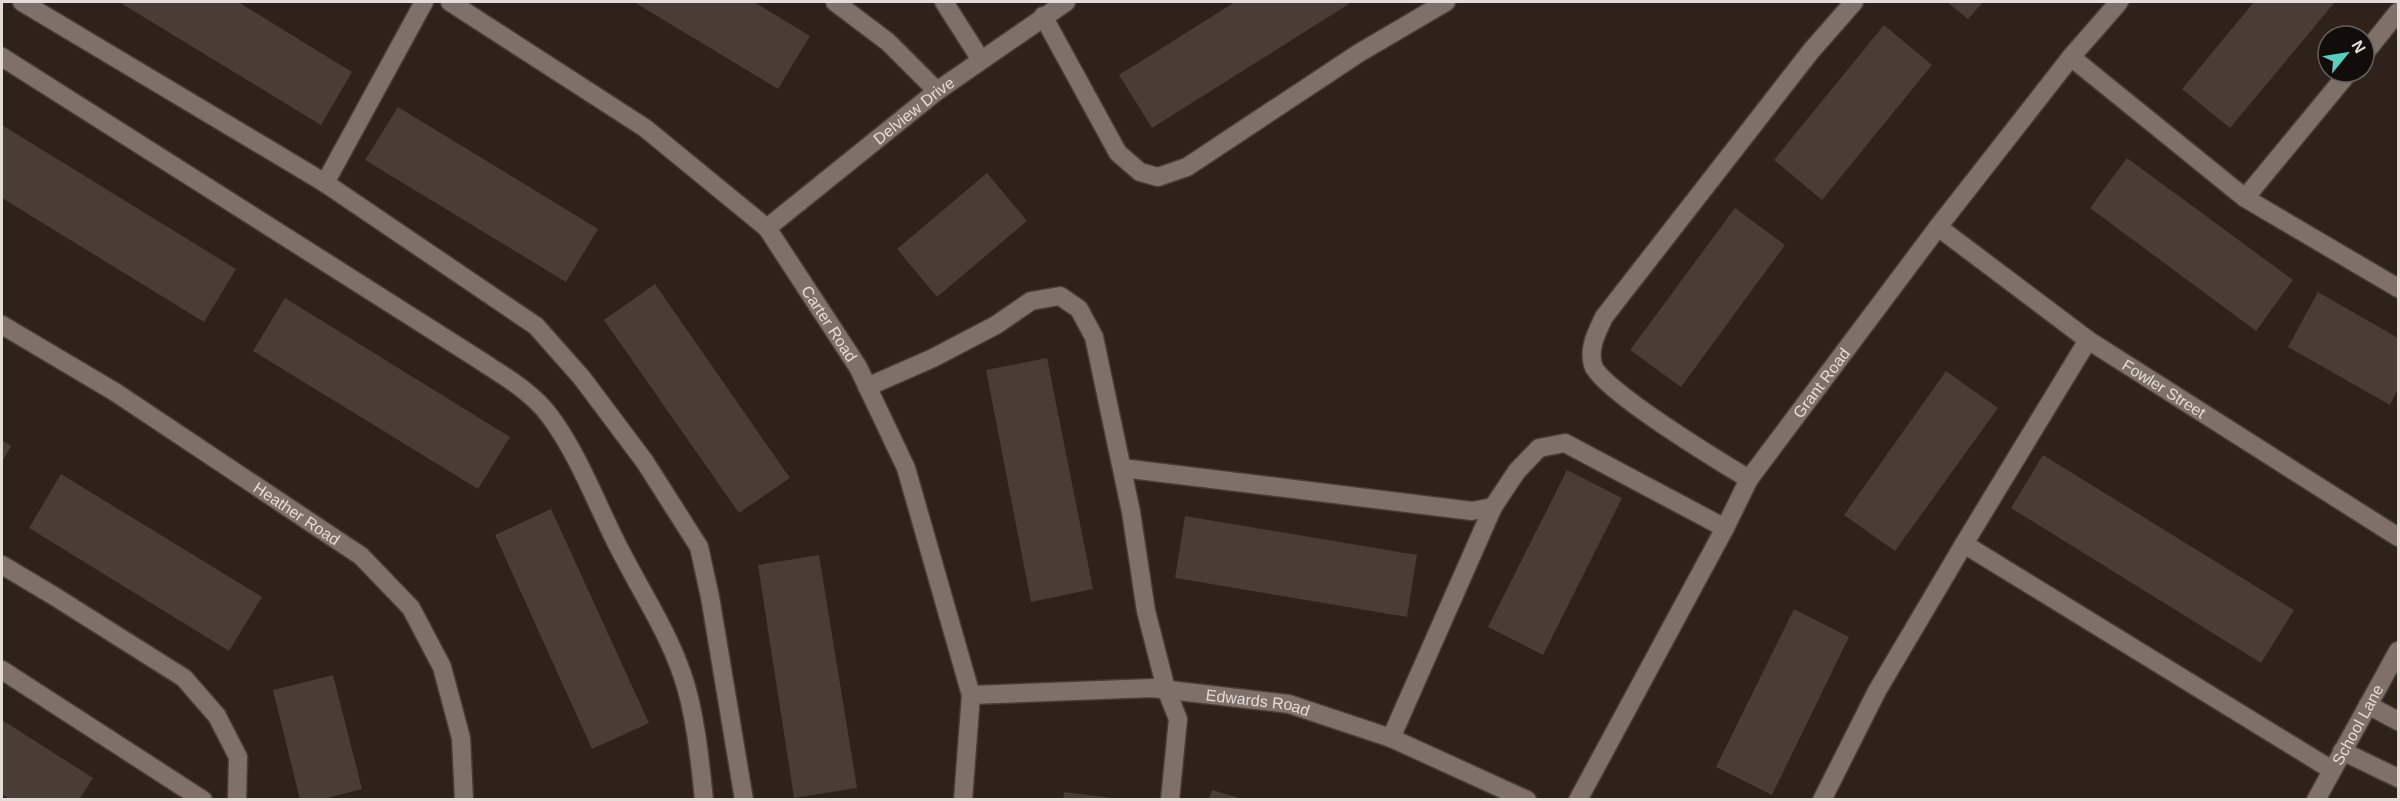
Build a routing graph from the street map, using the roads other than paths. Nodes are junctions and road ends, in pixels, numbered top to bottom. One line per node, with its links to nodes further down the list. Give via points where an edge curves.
1 (22, 2): 18 (street)
2 (424, 2): 18 (street)
3 (450, 2): 21 (street, Carter Road, via 645,128)
4 (836, 2): 17 (street, via 888,42)
5 (944, 2): 15 (street)
6 (1066, 2): 11 (street, Delview Drive)
7 (1446, 2): 11 (street, via 1359,53 1188,167 1158,177 1140,172 1118,153)
8 (1854, 2): 27 (street, via 1811,51 1604,317 1591,346 1593,366 1611,387)
9 (2119, 2): 14 (street, Grant Road)
10 (2398, 12): 12 (street)
11 (1043, 16): 15 (street, Delview Drive)
12 (2376, 39)
13 (2, 57): 46 (street, via 478,359 522,388 548,414 570,447 683,675)
14 (2071, 57): 19 (street); 20 (street, Grant Road)
15 (981, 60): 17 (street, Delview Drive)
16 (2339, 84): 19 (street)
17 (937, 91): 21 (street, Delview Drive)
18 (324, 183): 47 (street, via 536,326 582,378 645,462 699,547)
19 (2245, 198): 22 (street)
20 (1938, 227): 24 (street, Fowler Street); 27 (street, Grant Road)
21 (767, 228): 25 (street, Carter Road, via 858,367)
22 (2398, 288)
23 (2, 325): 45 (street, Heather Road, via 115,392 361,556 411,608 442,667 461,738)
24 (2088, 340): 30 (street, Fowler Street); 31 (street)
25 (867, 387): 26 (street, via 996,325 1031,300 1060,296 1079,309 1095,337); 36 (street, Carter Road, via 906,468)
26 (1122, 468): 28 (street, via 1472,511); 35 (street, via 1146,611)
27 (1749, 479): 29 (street, Grant Road)
28 (1493, 507): 29 (street, via 1517,471 1539,448 1565,443); 39 (street)
29 (1725, 528): 51 (street, Grant Road)
30 (2398, 537)
31 (1964, 544): 41 (street); 52 (street, via 1877,691)
32 (2, 565): 44 (street, via 184,678 217,716 238,757)
33 (2398, 651): 37 (street, School Lane)
34 (2, 670): 43 (street)
35 (1166, 689): 36 (street, Edwards Road); 39 (street, Edwards Road, via 1288,704); 49 (street, via 1178,719)
36 (971, 695): 48 (street, Carter Road)
37 (2368, 705): 38 (street); 40 (street, School Lane)
38 (2398, 721)
39 (1391, 738): 50 (street, Edwards Road)
40 (2342, 751): 41 (street, School Lane); 42 (street)
41 (2332, 770): 53 (street, School Lane)
42 (2398, 778)
43 (203, 800)
44 (237, 800)
45 (464, 800)
46 (704, 800)
47 (744, 800)
48 (963, 800)
49 (1170, 800)
50 (1527, 800)
51 (1578, 800)
52 (1822, 800)
53 (2316, 800)

